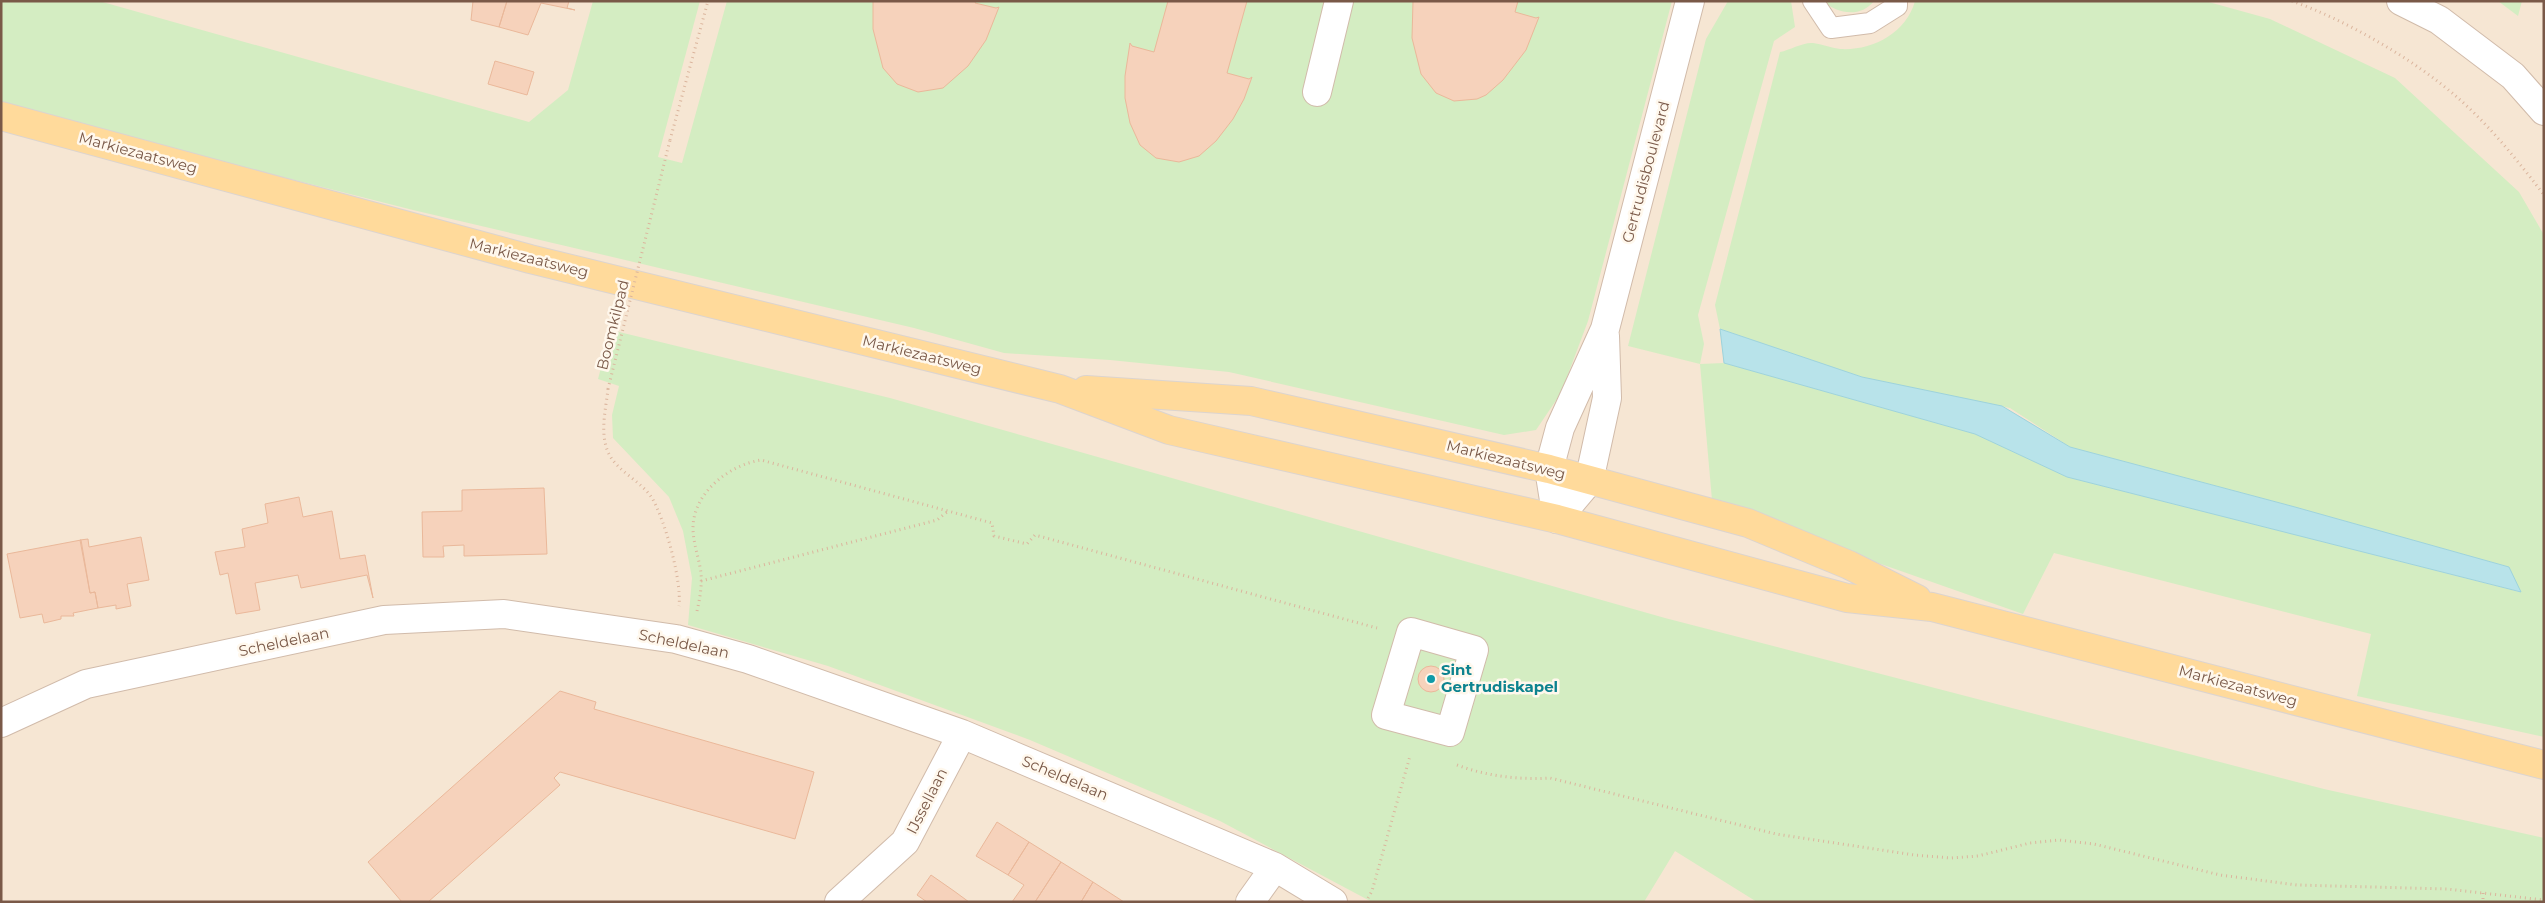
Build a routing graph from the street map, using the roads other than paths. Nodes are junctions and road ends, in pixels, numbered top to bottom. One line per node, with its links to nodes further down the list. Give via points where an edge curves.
1 (1339, 1): 6 (street)
2 (1813, 1): 3 (lane, via 1831,28 1870,23 1897,6)
3 (1898, 1)
4 (2401, 1): 7 (street, via 2439,20 2513,76)
5 (1693, 6): 9 (street, Gertrudisboulevard)
6 (1317, 92)
7 (2544, 111)
8 (1, 116): 10 (main road, Markiezaatsweg, via 530,259)
9 (1605, 329): 11 (street, Gertrudisboulevard, via 1560,428); 12 (street, Gertrudisboulevard, via 1607,398)
10 (1060, 389): 11 (main road, Markiezaatsweg, via 1250,401); 13 (main road, Markiezaatsweg, via 1169,430)
11 (1549, 469): 12 (main road, Markiezaatsweg); 13 (street, Gertrudisboulevard)
12 (1589, 481): 13 (street, Gertrudisboulevard); 14 (main road, Markiezaatsweg, via 1748,523 1849,565)
13 (1556, 519): 14 (main road, Markiezaatsweg, via 1847,598)
14 (1932, 606): 18 (main road, Markiezaatsweg)
15 (1409, 637): 15 (street, via 1411,632 1474,650 1450,732 1386,715)
16 (1, 723): 17 (street, Scheldelaan, via 86,684 384,620 504,614 677,628 748,659)
17 (962, 734): 19 (street, Scheldelaan); 20 (street, IJssellaan, via 905,842)
18 (2544, 765)
19 (1275, 867): 21 (street); 22 (street, Scheldelaan)
20 (839, 902)
21 (1250, 902)
22 (1333, 902)

